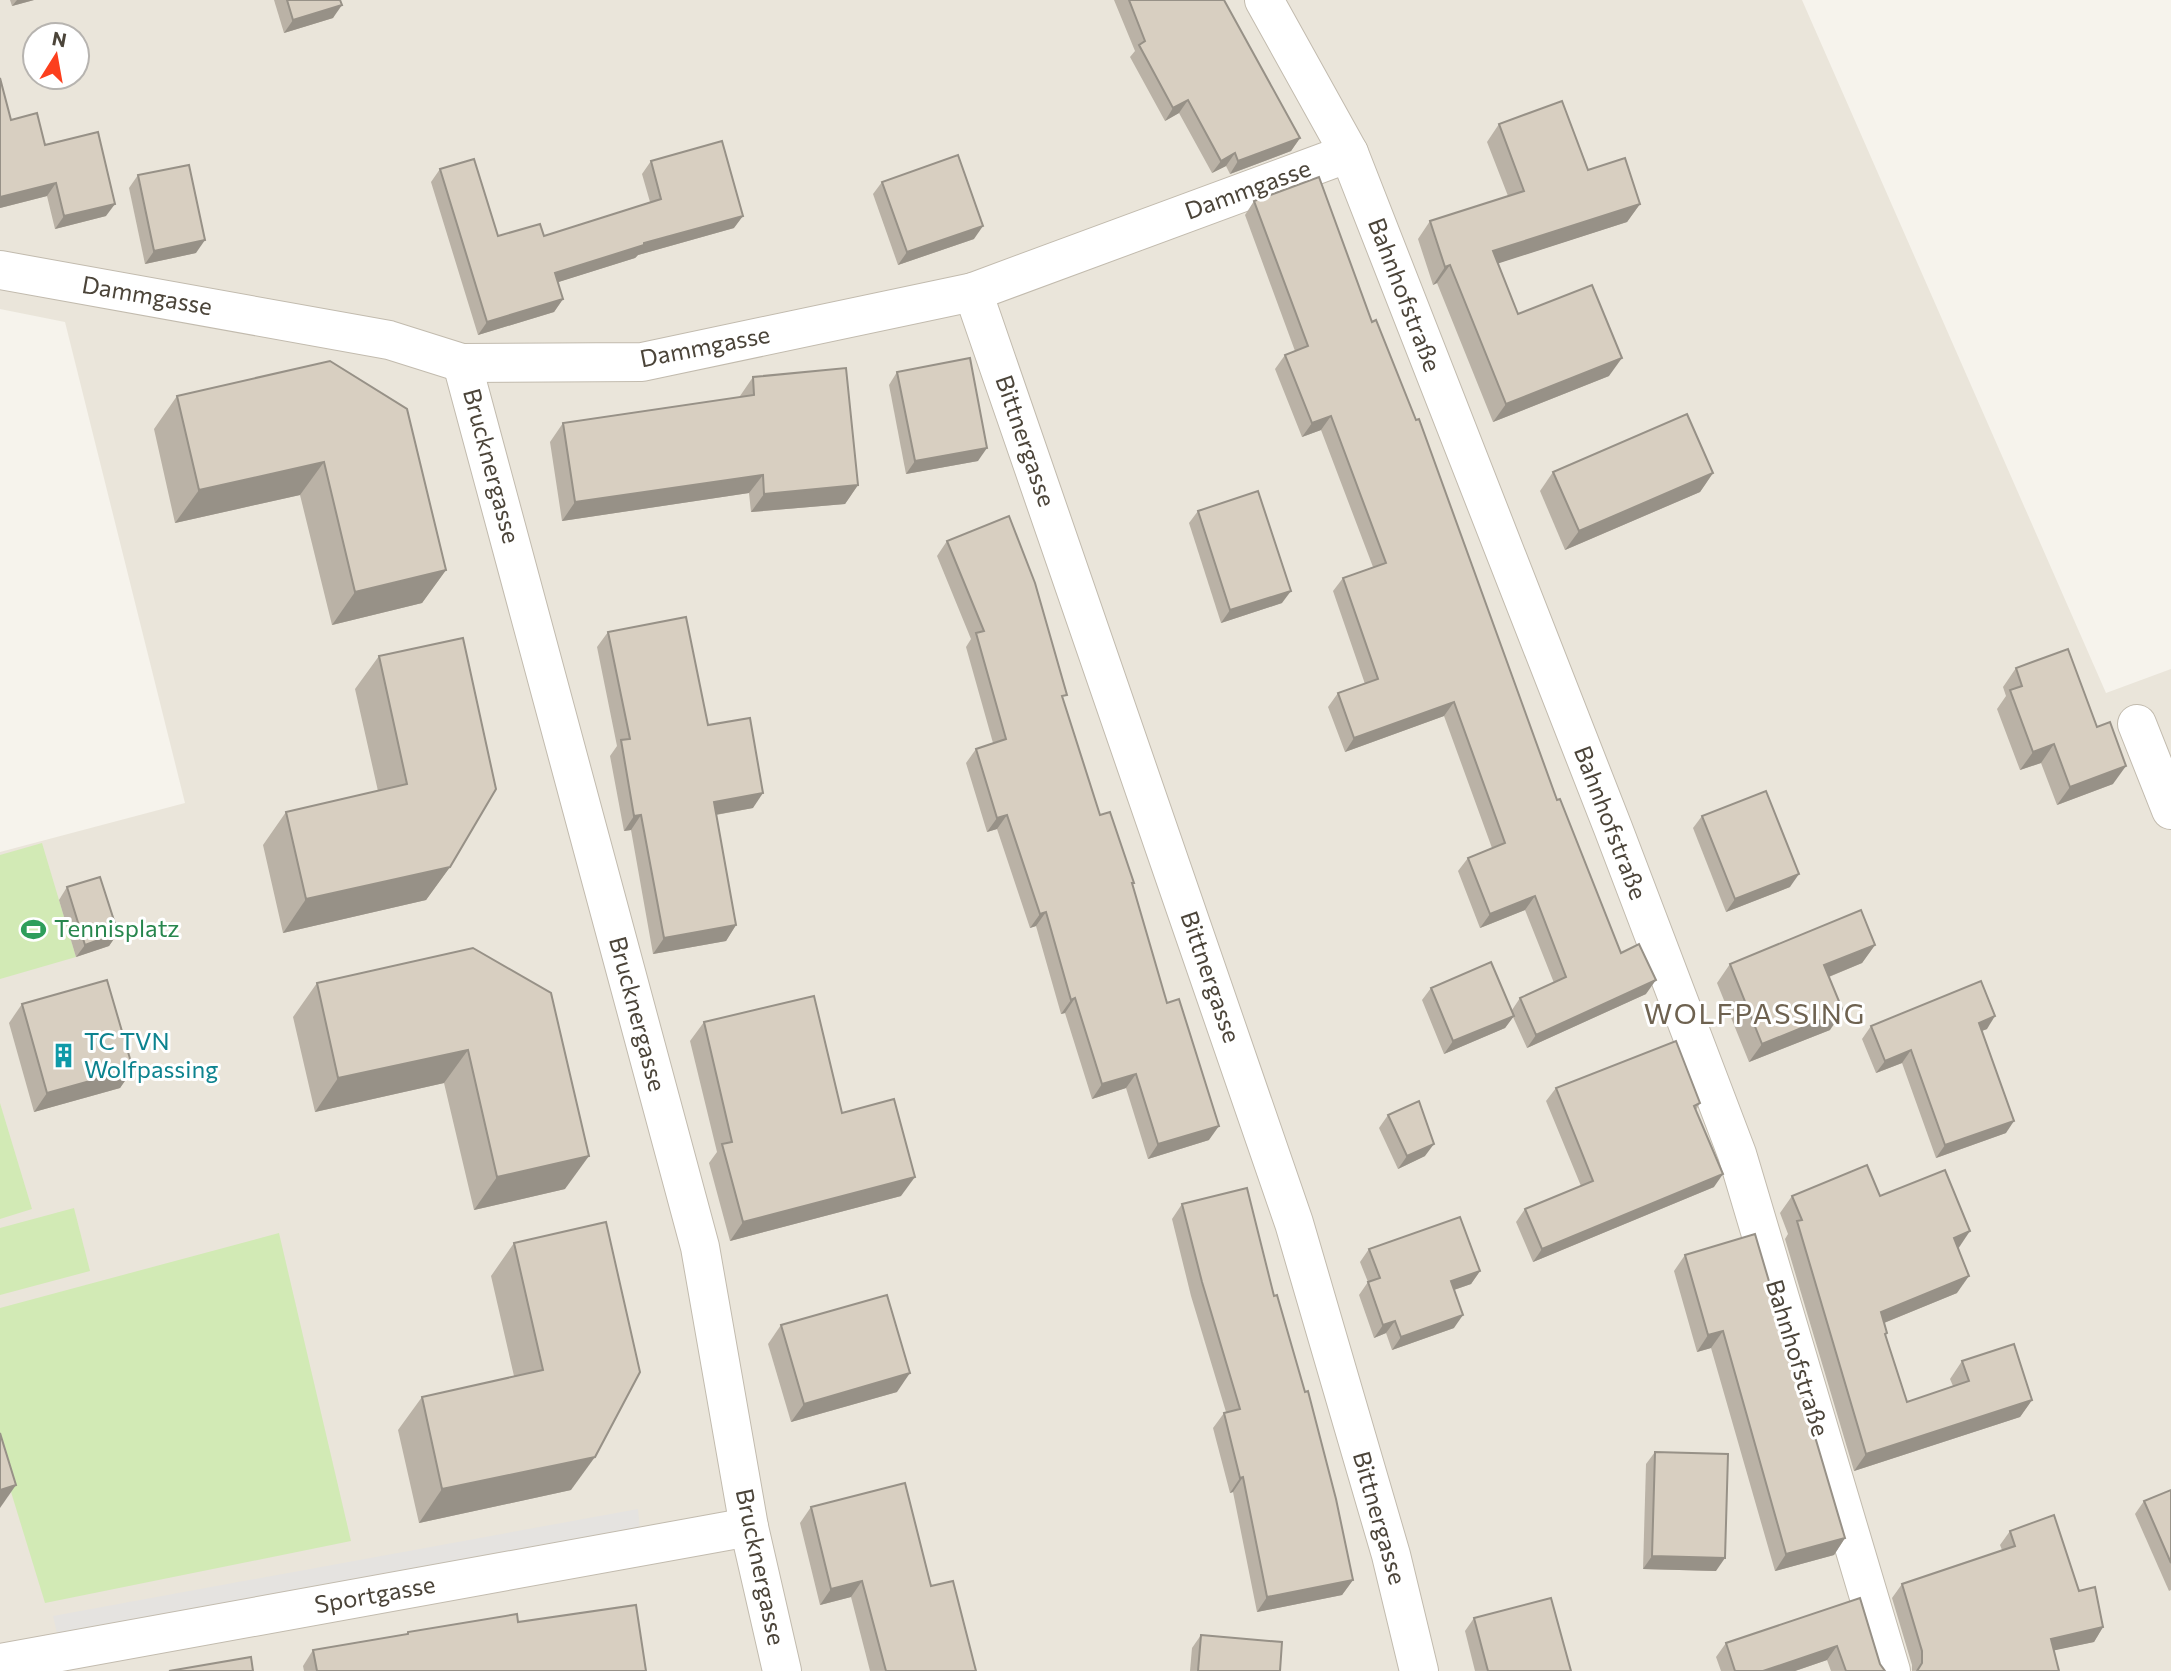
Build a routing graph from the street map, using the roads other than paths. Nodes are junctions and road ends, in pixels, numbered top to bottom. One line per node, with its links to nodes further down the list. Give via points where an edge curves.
1 (1264, 0): 2 (street, Bahnhofstraße)
2 (1349, 153): 4 (street, Dammgasse); 12 (street, Bahnhofstraße, via 1737,1154)
3 (0, 270): 5 (street, Dammgasse, via 389,340)
4 (973, 292): 5 (street, Dammgasse, via 642,362); 11 (street, Bittnergasse, via 1294,1223 1391,1555)
5 (462, 363): 8 (street, Brucknergasse, via 700,1247)
6 (2137, 724): 7 (street)
7 (2171, 810)
8 (749, 1527): 9 (street, Sportgasse); 10 (street, Brucknergasse)
9 (0, 1663)
10 (782, 1671)
11 (1419, 1671)
12 (1891, 1671)

